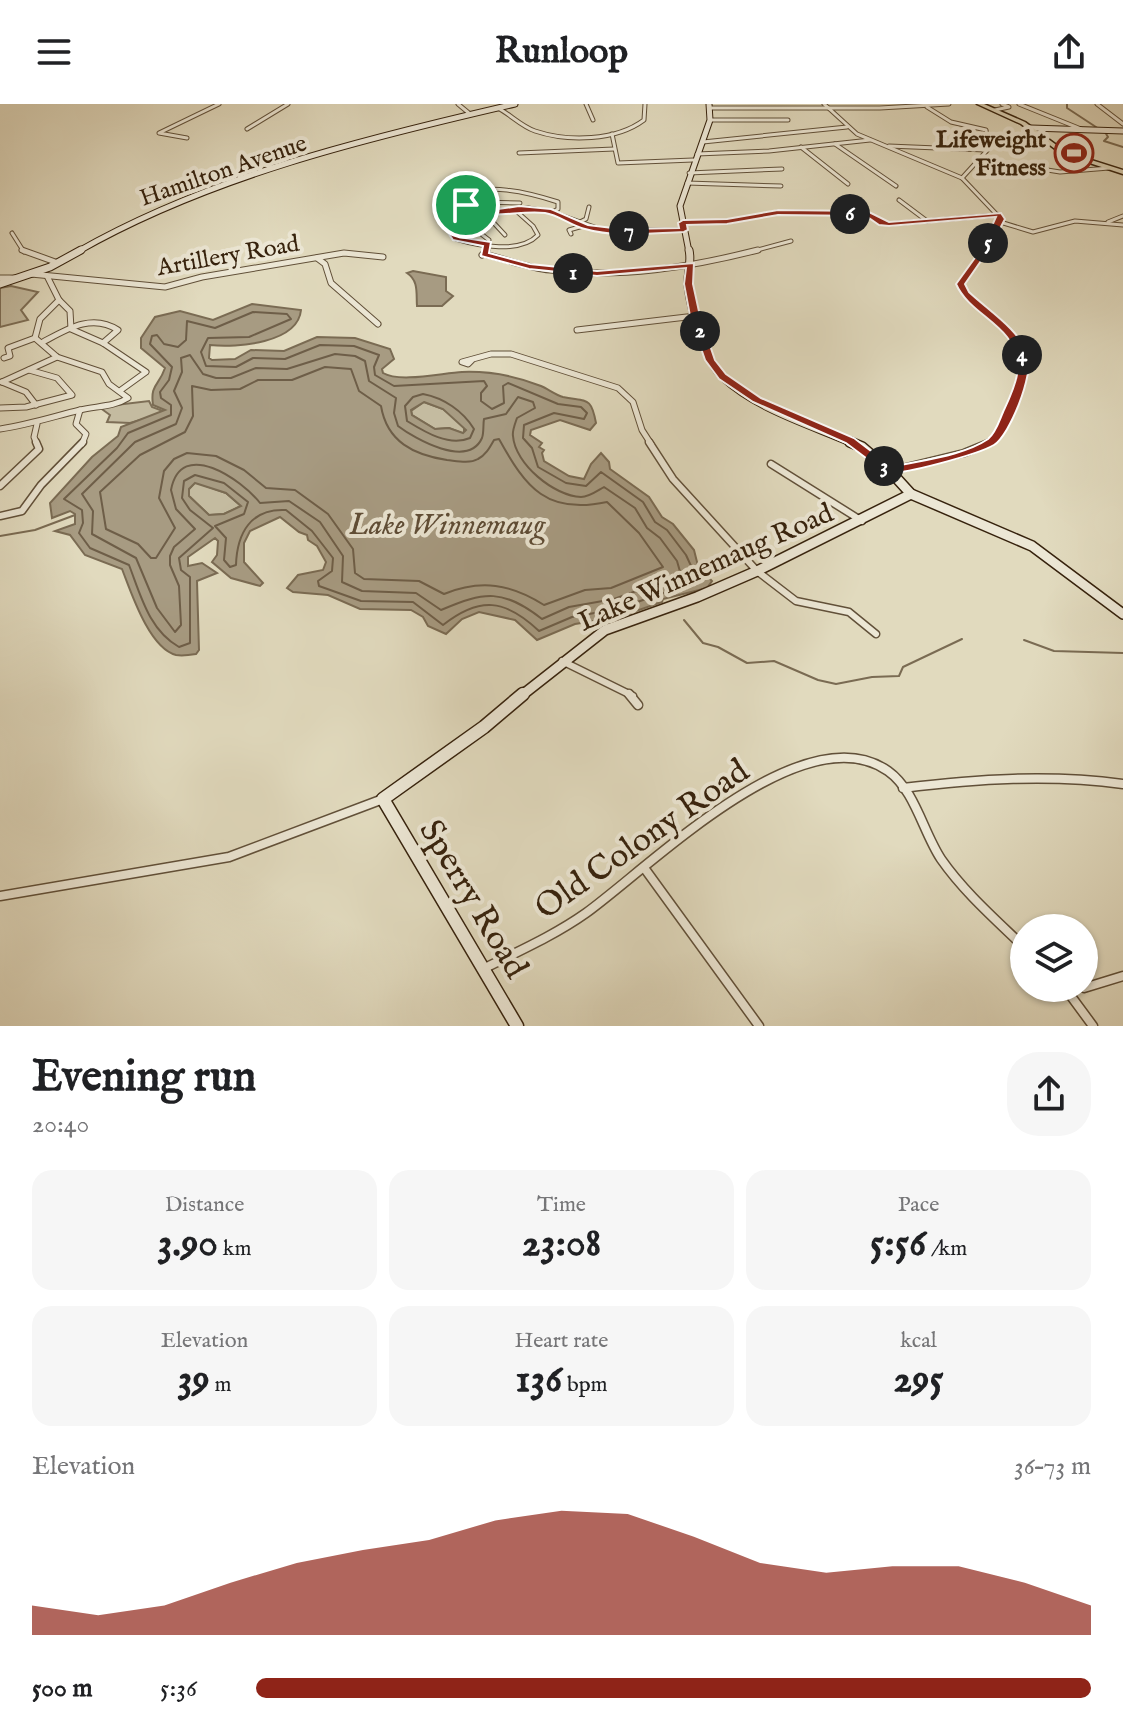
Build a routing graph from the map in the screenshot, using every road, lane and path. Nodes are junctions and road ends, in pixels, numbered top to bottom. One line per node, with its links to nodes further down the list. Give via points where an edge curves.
1 (219, 104): 31 (street, via 159,133)
2 (288, 104): 26 (street)
3 (458, 104): 20 (street)
4 (515, 104): 17 (street, Hamilton Avenue)
5 (586, 104): 21 (street)
6 (645, 104): 30 (street, via 641,124)
7 (824, 104): 18 (street)
8 (949, 104): 16 (street)
9 (980, 104): 19 (main road)
10 (1002, 104): 19 (street, via 1009,107)
11 (1017, 104): 27 (street)
12 (1097, 104): 23 (street)
13 (800, 105): 15 (street); 18 (street)
14 (710, 106): 15 (street); 22 (street)
15 (779, 106): 22 (street, via 790,122)
16 (927, 107): 18 (street); 35 (street, via 951,122 986,130)
17 (498, 108): 20 (street, Hamilton Avenue); 30 (street, via 546,133)
18 (829, 109): 24 (street)
19 (995, 110): 25 (main road)
20 (470, 114): 79 (street, Hamilton Avenue, via 207,190 124,225)
21 (593, 120)
22 (710, 120): 33 (street)
23 (1123, 124)
24 (847, 127): 32 (street); 33 (street)
25 (1031, 128): 27 (street); 29 (main road)
26 (247, 129)
27 (1081, 129): 28 (street)
28 (1123, 131)
29 (1038, 133): 35 (street); 43 (main road, via 1064,153)
30 (612, 134): 38 (street)
31 (187, 138)
32 (870, 140): 34 (street); 36 (street)
33 (703, 142): 41 (street)
34 (835, 144): 37 (street); 51 (street)
35 (992, 145): 39 (street)
36 (884, 146): 39 (street); 47 (street)
37 (801, 147): 41 (street); 49 (street)
38 (614, 149): 40 (street); 41 (street, via 618,163)
39 (985, 150): 42 (street)
40 (519, 153)
41 (695, 157): 46 (street)
42 (979, 159): 43 (street, via 1047,172); 47 (street)
43 (1106, 168): 45 (main road)
44 (782, 169): 46 (street)
45 (1123, 172)
46 (689, 173): 48 (street)
47 (962, 178): 61 (street)
48 (687, 183): 50 (street); 69 (street, via 680,206)
49 (848, 184)
50 (781, 186)
51 (896, 186)
52 (899, 200): 64 (street)
53 (520, 203): 54 (street)
54 (466, 205): 58 (street, via 457,201 459,194 502,190 558,202); 60 (street); 76 (street, via 454,211 452,234 465,242)
55 (857, 206): 59 (street)
56 (589, 207): 67 (street)
57 (514, 209): 58 (street); 60 (street); 76 (street, via 538,235 517,244)
58 (553, 212): 67 (street)
59 (867, 213): 64 (street, via 882,223); 69 (street, via 778,212)
60 (484, 214): 71 (street, via 473,223)
61 (998, 215): 64 (street); 65 (street)
62 (1123, 216): 66 (street)
63 (492, 221): 70 (street)
64 (927, 221)
65 (1000, 222): 66 (street, via 1033,232 1075,221); 105 (street, via 961,284 1011,335 1023,356 1023,378 999,434 964,453)
66 (1107, 222): 68 (street)
67 (580, 224): 69 (street, via 621,231); 73 (street, via 569,230)
68 (1123, 225)
69 (683, 226): 80 (street)
70 (497, 229): 71 (street); 74 (street)
71 (479, 232): 76 (street)
72 (12, 233): 79 (street, via 23,251)
73 (571, 234)
74 (505, 235)
75 (791, 241): 80 (street)
76 (488, 244): 80 (street, via 482,255 575,273)
77 (383, 257): 78 (street, Artillery Road, via 344,253)
78 (317, 258): 82 (street, Artillery Road, via 162,287); 88 (street, via 325,264 331,283)
79 (58, 263): 81 (street, Hamilton Avenue)
80 (691, 265): 87 (street, via 688,284)
81 (31, 274): 82 (street, Artillery Road); 84 (street, Hamilton Avenue)
82 (47, 276): 86 (street)
83 (0, 278): 84 (street)
84 (18, 278): 85 (street, Hamilton Avenue)
85 (0, 284)
86 (59, 300): 89 (street, via 70,311); 91 (street, via 40,319)
87 (695, 316): 90 (street); 105 (street, via 710,360 734,386 850,440)
88 (378, 324)
89 (71, 329): 92 (street); 93 (street); 93 (street, via 94,322 118,330)
90 (577, 330)
91 (35, 338): 92 (street); 95 (street, via 12,345 10,356)
92 (43, 342): 94 (street)
93 (103, 343): 98 (street, via 146,372)
94 (57, 357): 97 (street); 98 (street, via 102,372)
95 (4, 358)
96 (472, 360): 110 (street, via 500,353 521,356 627,395 669,473)
97 (29, 370): 99 (street, via 2,382 26,392); 99 (street, via 57,378 72,395)
98 (121, 390): 101 (street, via 125,401)
99 (36, 405): 100 (street)
100 (0, 408)
101 (80, 410): 102 (street); 108 (street, via 76,424 86,434 79,449 22,511)
102 (37, 424): 103 (street); 106 (street, via 34,437 39,449)
103 (0, 429)
104 (771, 464): 109 (street)
105 (890, 471): 107 (street)
106 (0, 486)
107 (911, 494): 109 (street, Lake Winnemaug Road); 111 (street, via 1032,546)
108 (0, 516)
109 (862, 521): 110 (street, Lake Winnemaug Road)
110 (757, 571): 112 (street, via 796,601 849,612); 113 (street, Lake Winnemaug Road, via 605,630)
111 (1123, 614)
112 (876, 634)
113 (562, 661): 114 (street, via 633,696); 117 (street, Lake Winnemaug Road, via 484,727)
114 (638, 705)
115 (1123, 784): 116 (street, via 1024,775)
116 (903, 788): 118 (street, Old Colony Road, via 889,772 862,757 811,759 738,796); 120 (street, Old Colony Road, via 957,881)
117 (383, 799): 119 (street, Lake Winnemaug Road, via 229,857); 121 (street, Sperry Road)
118 (645, 869): 121 (street, Old Colony Road, via 559,931); 126 (street)
119 (0, 896)
120 (1010, 933)
121 (485, 968): 125 (street, Sperry Road)
122 (1123, 976): 123 (street)
123 (1098, 984)
124 (1076, 1002): 127 (street)
125 (517, 1026)
126 (759, 1026)
127 (1093, 1026)

